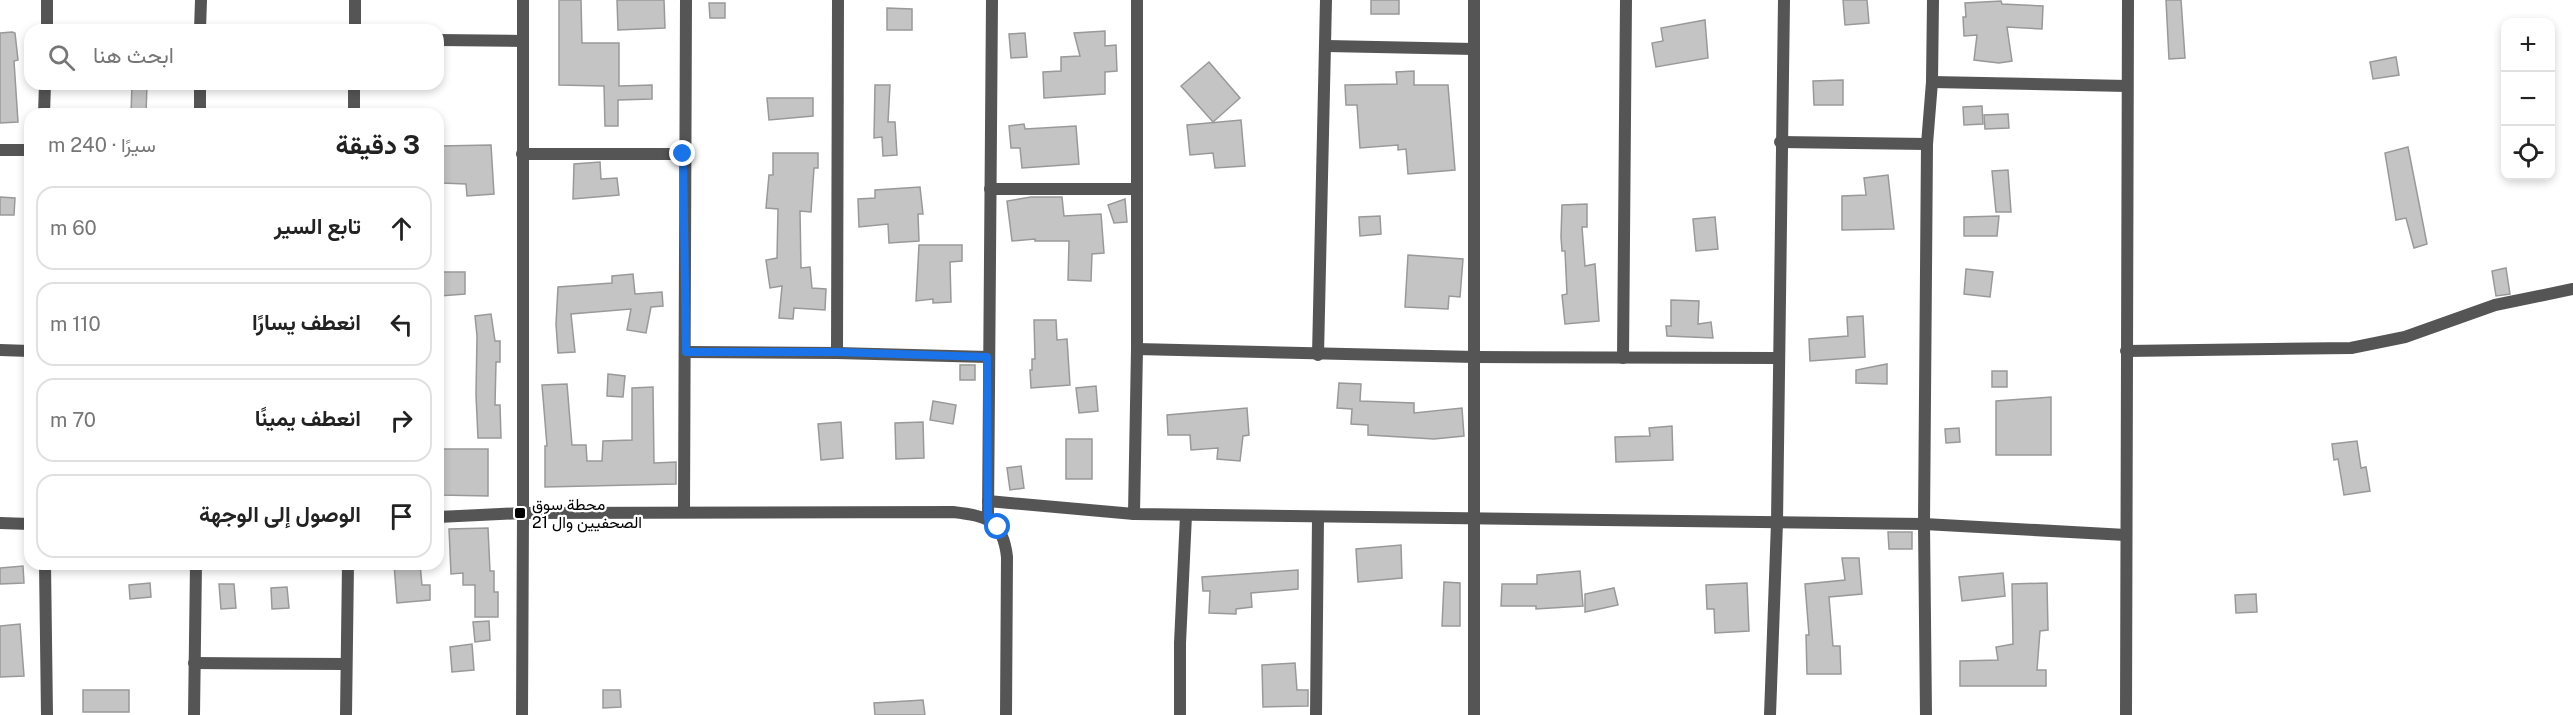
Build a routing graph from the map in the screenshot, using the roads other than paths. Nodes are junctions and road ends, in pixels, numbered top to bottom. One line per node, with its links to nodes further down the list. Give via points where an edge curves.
1 (48, 0): 15 (street)
2 (201, 0): 16 (street)
3 (355, 0): 17 (street)
4 (523, 0): 19 (street)
5 (686, 0): 35 (street)
6 (838, 0): 44 (street)
7 (992, 0): 36 (street)
8 (1137, 0): 37 (street)
9 (1326, 0): 20 (street)
10 (1474, 0): 21 (street)
11 (1626, 0): 48 (street)
12 (1784, 0): 30 (street)
13 (1933, 0): 22 (street)
14 (2128, 0): 23 (street)
15 (46, 24)
16 (200, 24)
17 (355, 24)
18 (444, 40): 19 (street)
19 (523, 41): 34 (street)
20 (1326, 46): 21 (street); 45 (street)
21 (1474, 49): 47 (street)
22 (1932, 82): 23 (street); 31 (street)
23 (2127, 86): 42 (street)
24 (45, 90): 27 (street)
25 (200, 90): 28 (street)
26 (354, 90): 29 (street)
27 (44, 108)
28 (200, 108)
29 (354, 108)
30 (1780, 142): 31 (street); 49 (street)
31 (1927, 144): 62 (street)
32 (0, 150): 33 (street)
33 (24, 150)
34 (522, 154): 35 (street); 52 (street)
35 (683, 154): 43 (street)
36 (990, 189): 37 (street); 46 (street)
37 (1136, 189): 40 (street)
38 (2573, 289): 42 (street, via 2495,305 2405,337 2351,348)
39 (0, 350): 41 (street)
40 (1137, 350): 45 (street); 53 (street)
41 (24, 351)
42 (2126, 351): 63 (street)
43 (686, 352): 44 (street); 51 (street)
44 (837, 352): 46 (street)
45 (1318, 355): 47 (street)
46 (987, 357): 50 (street)
47 (1475, 357): 48 (street); 57 (street)
48 (1623, 358): 49 (street)
49 (1778, 358): 59 (street)
50 (988, 501): 53 (street); 58 (street)
51 (684, 511): 52 (street); 58 (street, via 953,512)
52 (523, 513): 55 (street); 72 (street)
53 (1134, 514): 54 (street)
54 (1186, 515): 56 (street); 74 (street)
55 (444, 517)
56 (1317, 518): 57 (street); 75 (street)
57 (1473, 518): 59 (street); 76 (street)
58 (988, 519): 73 (street, via 1006,542)
59 (1777, 522): 62 (street); 77 (street)
60 (0, 523): 61 (street)
61 (24, 524)
62 (1924, 525): 63 (street); 78 (street)
63 (2126, 535): 79 (street)
64 (45, 570): 69 (street)
65 (196, 570): 67 (street)
66 (348, 570): 68 (street)
67 (194, 663): 68 (street); 70 (street)
68 (346, 664): 71 (street)
69 (47, 715)
70 (194, 715)
71 (346, 715)
72 (522, 715)
73 (1006, 715)
74 (1180, 715)
75 (1316, 715)
76 (1474, 715)
77 (1770, 715)
78 (1926, 715)
79 (2126, 715)

